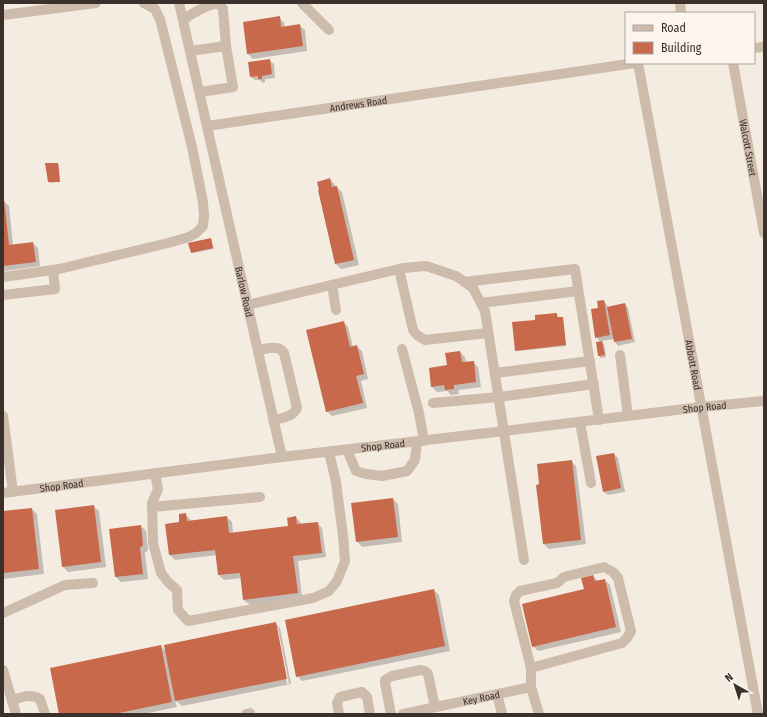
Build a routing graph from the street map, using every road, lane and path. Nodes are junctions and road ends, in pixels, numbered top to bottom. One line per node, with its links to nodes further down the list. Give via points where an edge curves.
1 (96, 3): 6 (street)
2 (144, 3): 18 (street, via 155,9 160,19 192,147 203,202 203,226 189,237)
3 (179, 3): 7 (street)
4 (219, 3): 7 (street, via 199,9); 9 (street, via 223,9)
5 (302, 3): 8 (street)
6 (3, 15)
7 (183, 20): 10 (street)
8 (329, 30)
9 (226, 46): 10 (street); 14 (street, via 233,87)
10 (190, 51): 14 (street)
11 (628, 64): 15 (street, Andrews Road)
12 (638, 64): 37 (street, Abbott Road)
13 (733, 64): 16 (street, Walcott Street)
14 (200, 92): 15 (street)
15 (208, 126): 25 (street, Barlow Road)
16 (764, 233)
17 (399, 269): 20 (street, via 426,266 456,276); 21 (street); 27 (street, via 413,330 417,335 425,340)
18 (53, 270): 19 (street); 23 (street, via 55,289)
19 (3, 277)
20 (464, 282): 22 (street, via 575,269); 24 (street, via 473,288)
21 (332, 285): 25 (street); 26 (street)
22 (578, 291): 24 (street); 31 (street)
23 (3, 295)
24 (480, 303): 27 (street, via 485,312)
25 (247, 305): 29 (street, Barlow Road)
26 (336, 310)
27 (488, 333): 32 (street)
28 (402, 349): 44 (street, via 419,413)
29 (258, 350): 40 (street, Barlow Road); 40 (street, via 282,350 297,408 292,414)
30 (620, 355): 39 (street)
31 (590, 361): 32 (street); 33 (street)
32 (495, 373): 34 (street)
33 (594, 384): 34 (street); 41 (street)
34 (499, 397): 36 (street); 43 (street)
35 (764, 401): 37 (street, Shop Road)
36 (433, 403)
37 (701, 407): 39 (street, Shop Road); 72 (street, Abbott Road)
38 (3, 416): 50 (street)
39 (628, 416): 41 (street, Shop Road)
40 (273, 420): 47 (street, Barlow Road)
41 (600, 420): 42 (street, Shop Road)
42 (580, 422): 43 (street, Shop Road); 49 (street)
43 (504, 431): 44 (street, Shop Road); 53 (street)
44 (420, 441): 45 (street, Shop Road); 45 (street, via 415,460 407,470 382,476 356,471)
45 (347, 450): 46 (street, Shop Road)
46 (329, 452): 47 (street, Shop Road); 52 (street, via 336,482 345,562 337,582 329,591 313,598 188,621 178,610 177,590 161,573 153,543)
47 (282, 457): 48 (street, Shop Road)
48 (155, 474): 50 (street, Shop Road); 52 (street, via 158,489)
49 (591, 483)
50 (8, 492)
51 (260, 497): 52 (street)
52 (152, 507)
53 (524, 560)
54 (93, 583): 55 (street, via 65,585)
55 (3, 613)
56 (531, 668): 56 (street, via 514,601 516,595 520,591 557,583 564,577 604,567 613,572 618,578 630,631 627,638 622,643); 58 (street)
57 (3, 670): 60 (street)
58 (531, 687): 59 (street, Key Road); 71 (street)
59 (497, 694): 61 (street, Key Road); 70 (street)
60 (12, 700): 62 (street); 63 (street, via 35,696 40,699)
61 (435, 707): 68 (street, via 428,674 421,670 385,680); 69 (street, Key Road)
62 (16, 714)
63 (45, 714)
64 (246, 714): 65 (street)
65 (250, 714)
66 (339, 714): 67 (street, via 337,703 340,697 362,692 367,697)
67 (370, 714)
68 (391, 714)
69 (403, 714)
70 (502, 714)
71 (539, 714)
72 (758, 714)

